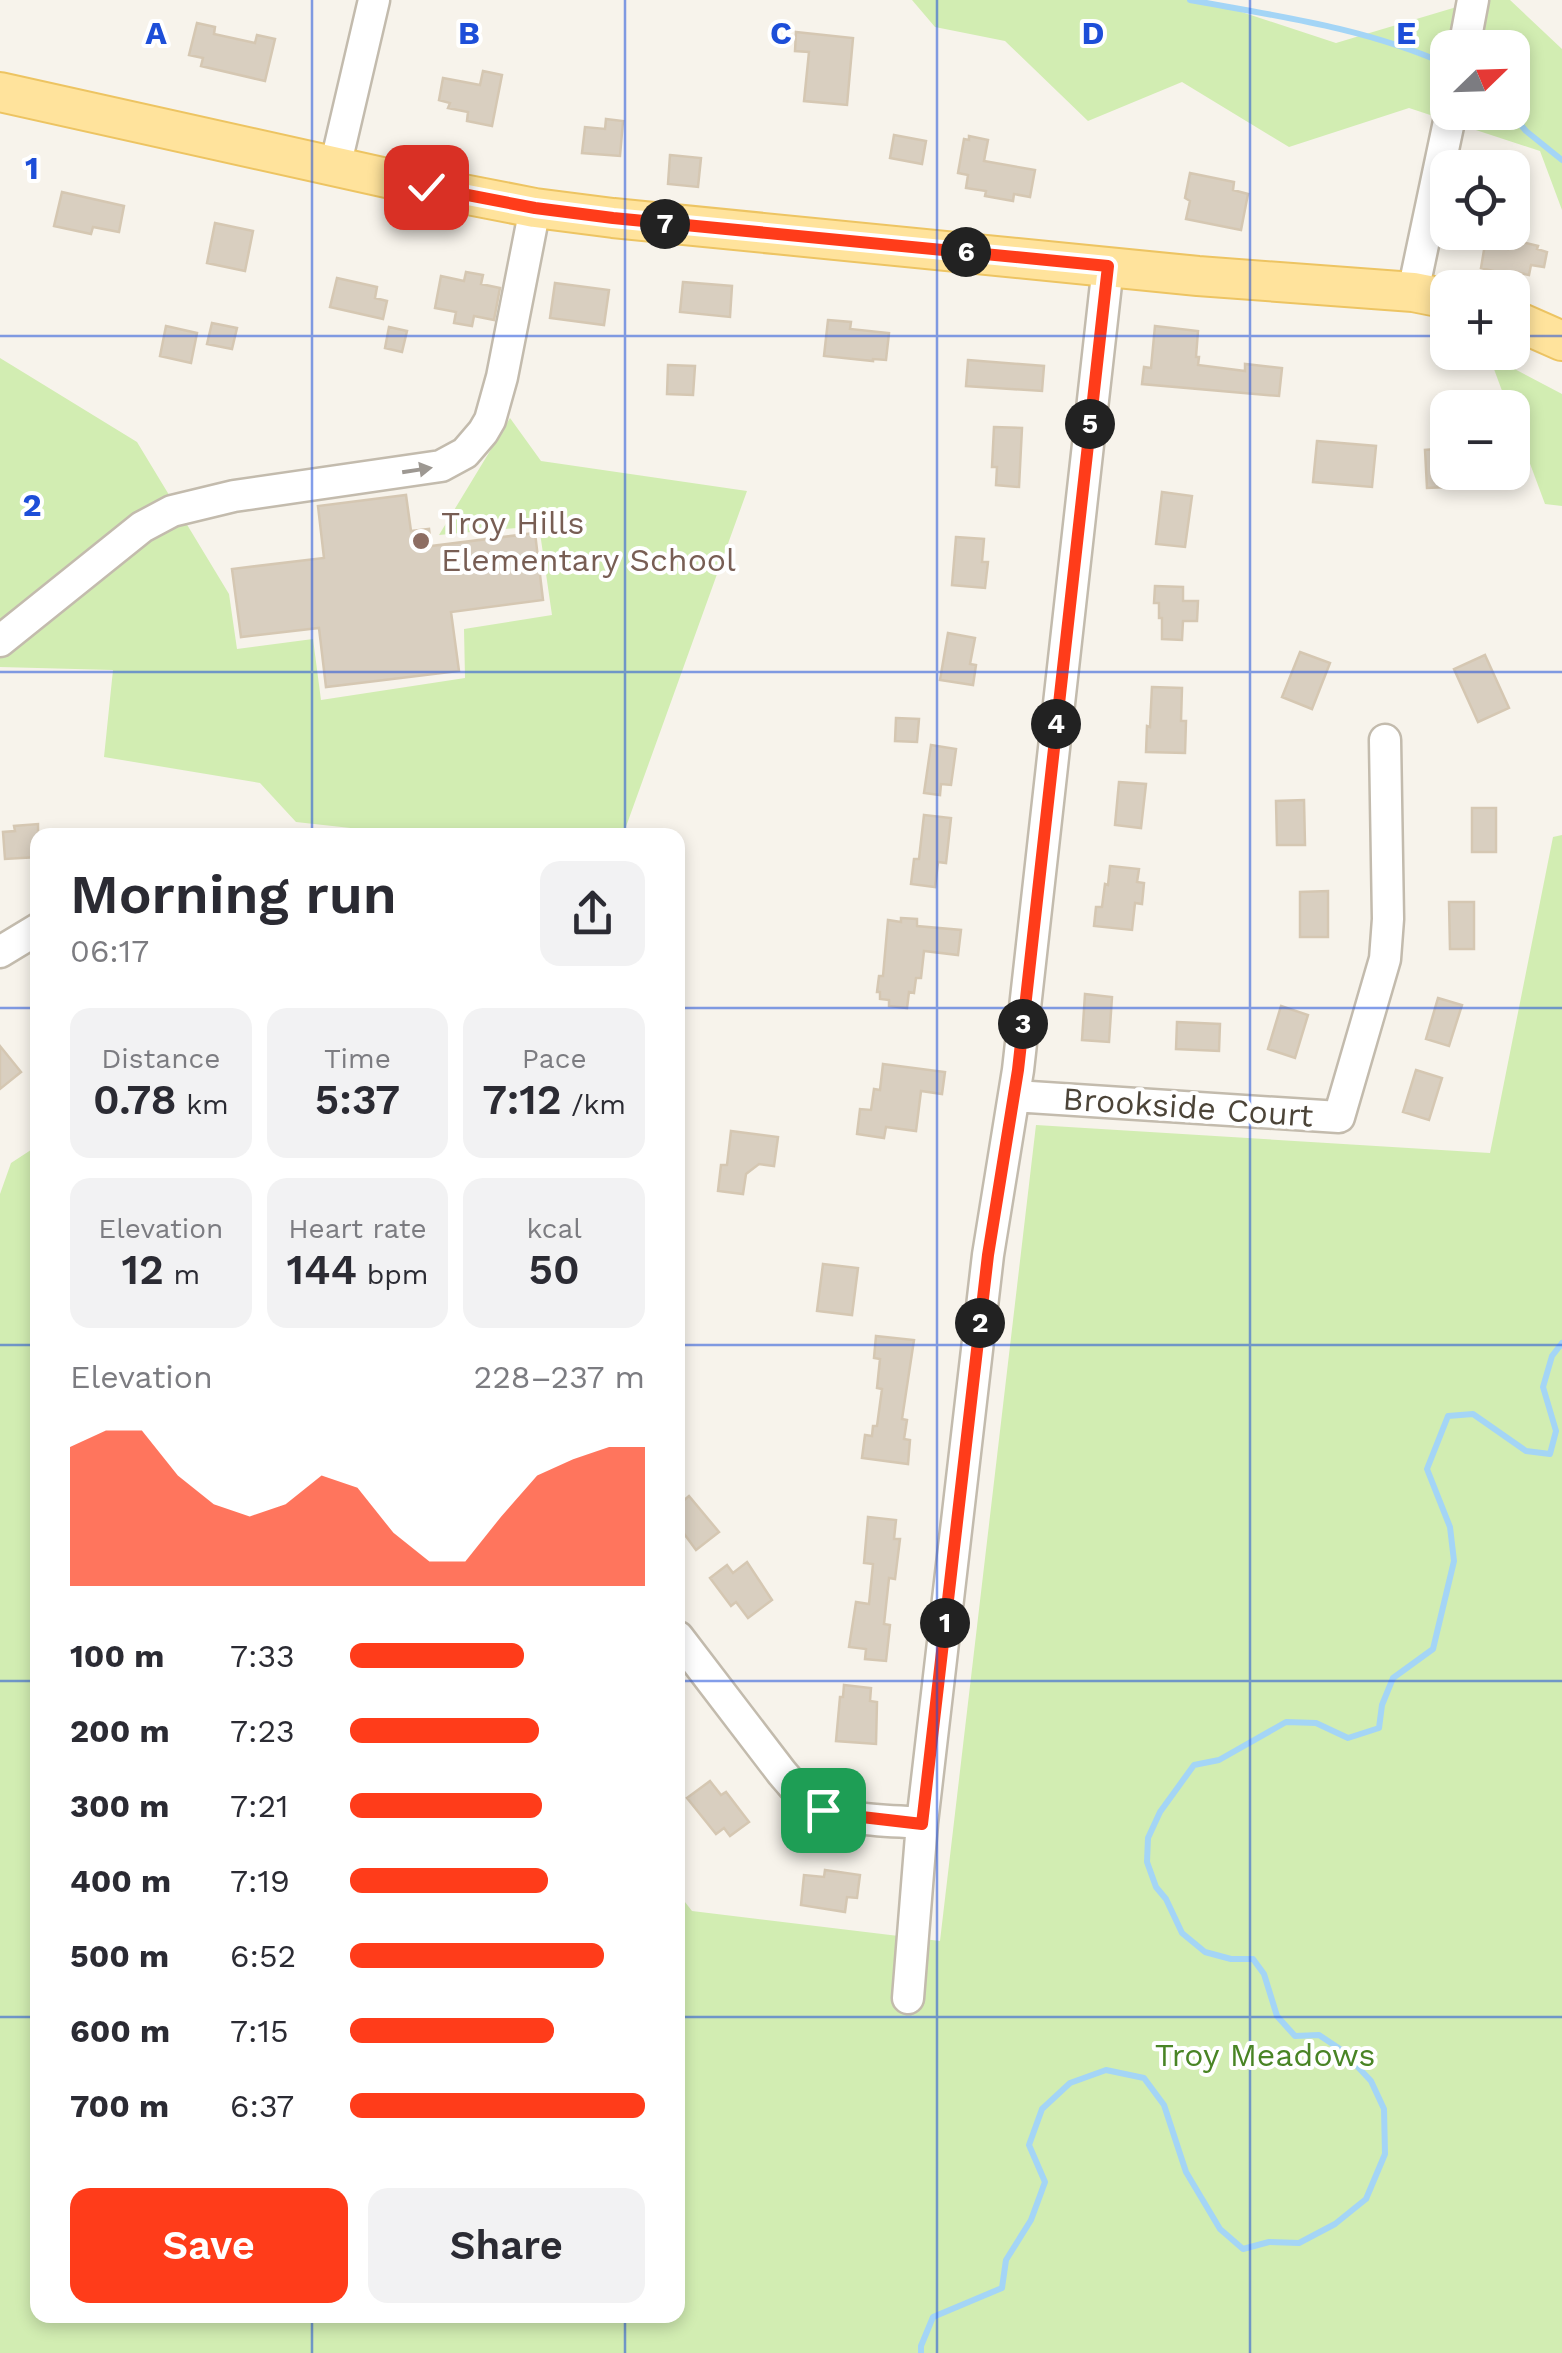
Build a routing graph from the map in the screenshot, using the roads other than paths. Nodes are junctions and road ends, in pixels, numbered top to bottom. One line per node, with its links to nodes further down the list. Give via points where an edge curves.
1 (374, 0): 6 (street)
2 (1473, 0): 3 (street)
3 (1467, 30)
4 (0, 92): 6 (main road)
5 (1448, 130): 9 (street)
6 (335, 167): 7 (main road)
7 (535, 208): 8 (main road); 13 (street, one-way to 7, via 172,510 441,466 475,444 502,377)
8 (1108, 266): 10 (main road); 17 (street)
9 (1433, 270)
10 (1430, 296)
11 (1530, 327): 12 (main road)
12 (1562, 341)
13 (0, 641)
14 (1385, 740): 17 (street, Brookside Court, via 1384,959 1339,1118)
15 (30, 934): 16 (street)
16 (0, 952)
17 (1014, 1096): 19 (street, via 988,1255)
18 (685, 1645): 19 (street, via 800,1794 836,1814)
19 (922, 1824): 20 (street)
20 (908, 1998)

